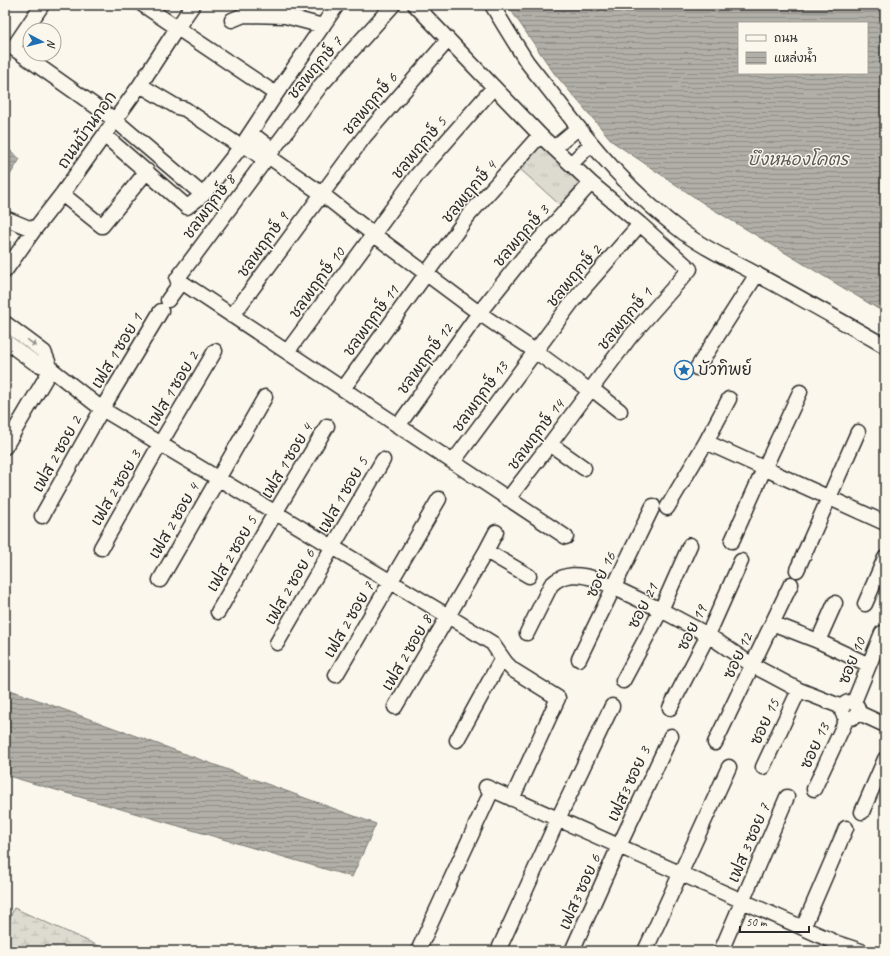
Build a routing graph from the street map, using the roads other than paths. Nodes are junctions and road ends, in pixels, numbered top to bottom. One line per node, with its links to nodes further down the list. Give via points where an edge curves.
1 (42, 5): 12 (street)
2 (143, 5): 10 (street)
3 (193, 5): 10 (street, ถนนบ้านกอก)
4 (337, 5): 9 (street)
5 (392, 5): 23 (street, ชลพฤกษ์ 7, via 321,85)
6 (414, 5): 11 (street)
7 (492, 5): 17 (street, via 527,61)
8 (232, 20): 9 (street, via 244,15 285,16)
9 (323, 26): 15 (street)
10 (177, 28): 13 (street, ถนนบ้านกอก); 15 (street)
11 (448, 40): 14 (street); 28 (street, ชลพฤกษ์ 6, via 364,137)
12 (9, 46): 16 (street)
13 (140, 84): 16 (street, ถนนบ้านกอก); 20 (street, via 177,107)
14 (494, 87): 19 (street); 33 (street, ชลพฤกษ์ 5, via 417,175)
15 (276, 94): 20 (street)
16 (114, 120): 18 (street, ถนนบ้านกอก); 29 (street)
17 (578, 128): 21 (street); 22 (street)
18 (104, 135): 25 (street); 27 (street, ถนนบ้านกอก)
19 (540, 135): 22 (street); 35 (street, ชลพฤกษ์ 4, via 468,216)
20 (245, 141): 23 (street); 29 (street)
21 (591, 144): 24 (street); 36 (street, via 654,209 685,234)
22 (554, 148): 24 (street)
23 (269, 155): 28 (street); 37 (street, ชลพฤกษ์ 8)
24 (571, 164): 26 (street)
25 (147, 171): 27 (street, via 102,226); 29 (street, via 187,206)
26 (591, 183): 31 (street); 39 (street, ชลพฤกษ์ 3, via 522,259)
27 (62, 194): 32 (street, ถนนบ้านกอก)
28 (322, 194): 33 (street); 40 (street, ชลพฤกษ์ 9)
29 (203, 195)
30 (5, 218): 32 (street)
31 (640, 224): 45 (street, ชลพฤกษ์ 2, via 572,302); 50 (street, ชลพฤกษ์ 1, via 690,269 630,337)
32 (34, 230): 34 (street, ถนนบ้านกอก)
33 (373, 234): 35 (street); 46 (street, ชลพฤกษ์ 10)
34 (5, 271)
35 (426, 274): 39 (street); 49 (street, ชลพฤกษ์ 11)
36 (757, 274): 43 (street); 47 (street)
37 (179, 281): 38 (street, ชลพฤกษ์ 8); 40 (street)
38 (165, 306): 54 (street, เฟส 1 ซอย 1)
39 (479, 313): 45 (street); 57 (street, ชลพฤกษ์ 12)
40 (232, 316): 46 (street)
41 (5, 323): 48 (street, one-way to 48, via 44,352)
42 (5, 340): 48 (street, via 35,363)
43 (885, 346)
44 (215, 351): 60 (street, เฟส 1 ซอย 2)
45 (535, 351): 50 (street); 64 (street, ชลพฤกษ์ 13)
46 (287, 352): 49 (street)
47 (697, 368)
48 (52, 369): 54 (street); 62 (street)
49 (343, 389): 57 (street)
50 (591, 390): 55 (street); 61 (street, ชลพฤกษ์ 14)
51 (800, 392): 66 (street)
52 (265, 397): 67 (street, เฟส 2 ซอย 4)
53 (729, 399): 59 (street, ซอย 16)
54 (102, 409): 60 (street); 72 (street, เฟส 2 ซอย 2)
55 (620, 411)
56 (327, 426): 71 (street, เฟส 1 ซอย 4)
57 (398, 426): 64 (street)
58 (858, 432): 68 (street)
59 (706, 442): 66 (street); 88 (street, ซอย 16, via 660,507)
60 (160, 444): 67 (street); 79 (street, เฟส 2 ซอย 3)
61 (550, 444): 65 (street); 70 (street, ชลพฤกษ์ 14)
62 (5, 447)
63 (383, 460): 78 (street, เฟส 1 ซอย 5)
64 (453, 462): 70 (street)
65 (584, 468)
66 (764, 469): 68 (street); 76 (street)
67 (218, 478): 71 (street); 85 (street, เฟส 2 ซอย 4)
68 (829, 498): 73 (street); 83 (street)
69 (439, 499): 86 (street, เฟส 2 ซอย 7)
70 (508, 499): 75 (street)
71 (276, 513): 78 (street); 92 (street, เฟส 2 ซอย 5)
72 (42, 516)
73 (885, 523)
74 (496, 532): 80 (street, เฟส 2 ซอย 8)
75 (566, 538)
76 (732, 540)
77 (690, 545): 91 (street, ซอย 21)
78 (333, 547): 86 (street); 99 (street, เฟส 2 ซอย 6)
79 (101, 548)
80 (486, 551): 84 (street); 93 (street, เฟส 2 ซอย 8)
81 (885, 558): 90 (street)
82 (741, 561): 97 (street, ซอย 19)
83 (797, 570)
84 (529, 576)
85 (160, 580)
86 (390, 582): 93 (street); 104 (street, เฟส 2 ซอย 7)
87 (791, 584): 94 (street, ซอย 12)
88 (614, 587): 91 (street); 96 (street, via 596,579 577,575 556,580 551,585); 101 (street, ซอย 16)
89 (835, 603): 98 (street)
90 (865, 604)
91 (661, 610): 97 (street); 105 (street, ซอย 21)
92 (218, 612)
93 (448, 616): 100 (street, via 492,643); 108 (street, เฟส 2 ซอย 8)
94 (772, 623): 98 (street); 103 (street, ซอย 12)
95 (882, 633): 102 (street, ซอย 10)
96 (527, 634)
97 (708, 635): 103 (street); 109 (street, ซอย 19)
98 (818, 642): 102 (street)
99 (277, 644)
100 (502, 658): 113 (street); 120 (street, via 516,672 558,698)
101 (579, 659)
102 (869, 665): 110 (street, ซอย 10)
103 (752, 666): 106 (street); 114 (street, ซอย 12)
104 (336, 675)
105 (623, 681)
106 (799, 690): 110 (street); 117 (street, ซอย 15)
107 (612, 706): 122 (street)
108 (395, 707)
109 (670, 708)
110 (850, 710): 111 (street); 118 (street, ซอย 13)
111 (885, 725)
112 (671, 736): 124 (street, เฟส3 ซอย 3)
113 (456, 740)
114 (715, 742)
115 (885, 759): 121 (street)
116 (729, 767): 125 (street)
117 (763, 768)
118 (814, 789)
119 (787, 797): 126 (street, เฟส 3 ซอย 7)
120 (512, 799): 122 (street); 128 (street, via 489,789)
121 (862, 812)
122 (558, 819): 124 (street); 129 (street)
123 (846, 828): 127 (street)
124 (619, 846): 125 (street); 130 (street, เฟส3 ซอย 6)
125 (680, 873): 126 (street); 131 (street)
126 (743, 901): 127 (street); 132 (street, เฟส 3 ซอย 7)
127 (803, 928): 133 (street)
128 (418, 951)
129 (498, 951)
130 (572, 951)
131 (645, 951)
132 (721, 951)
133 (861, 951)

